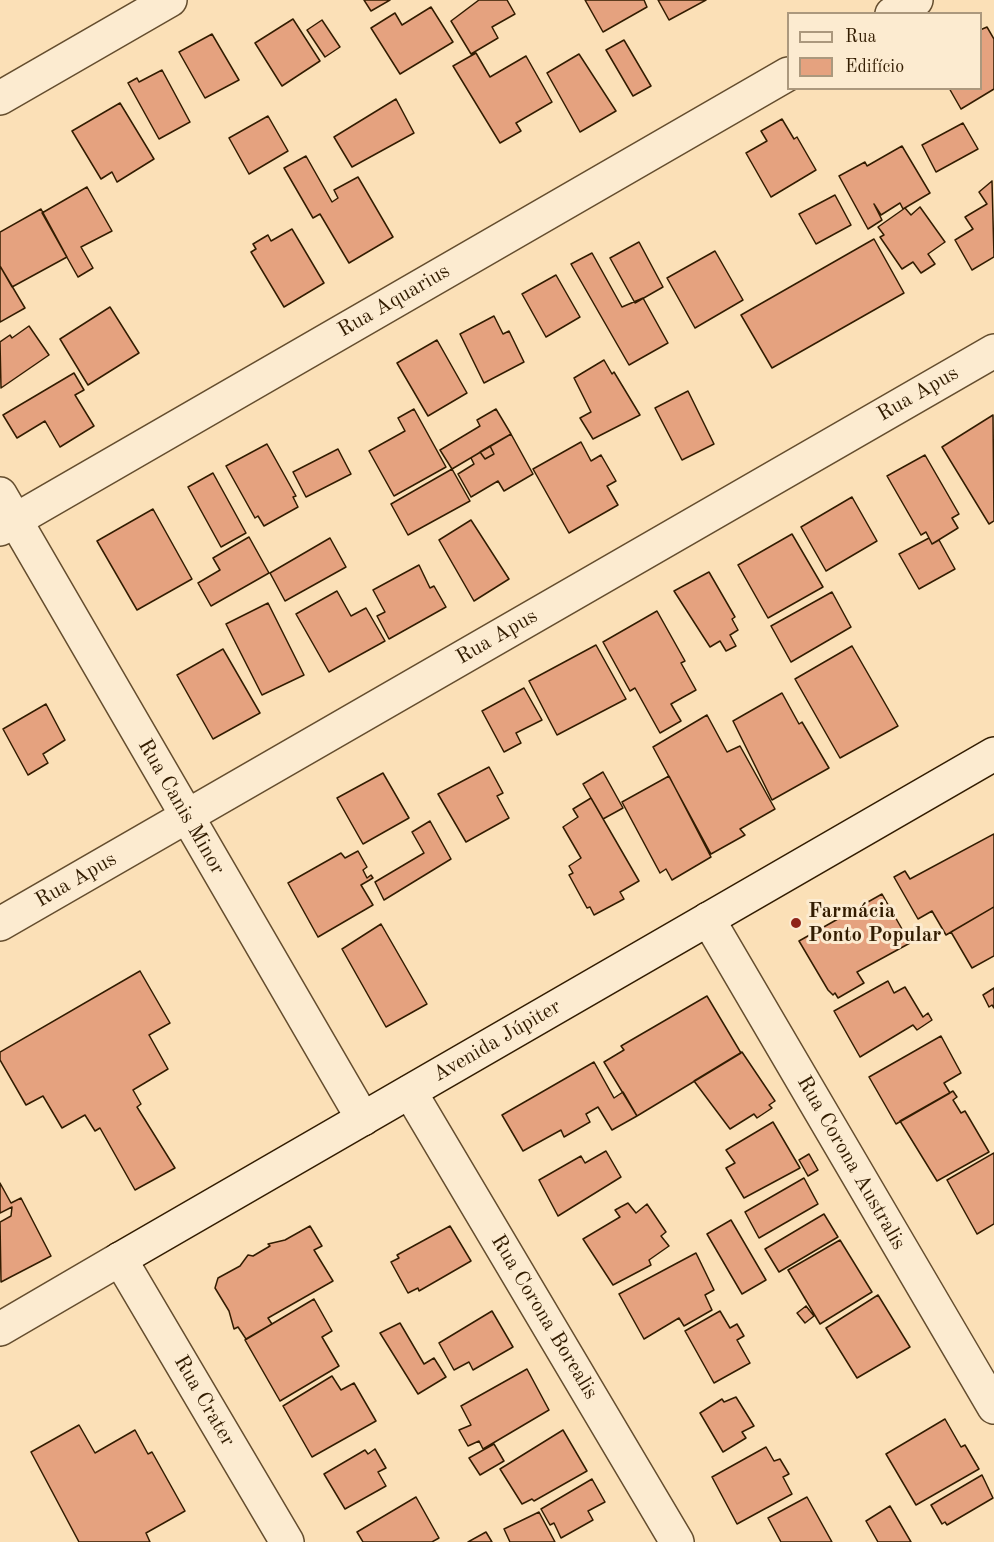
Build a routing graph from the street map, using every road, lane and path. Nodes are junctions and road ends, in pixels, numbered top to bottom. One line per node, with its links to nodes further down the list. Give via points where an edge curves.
1 (170, 0): 5 (street)
2 (916, 0): 3 (street)
3 (895, 12)
4 (787, 75): 7 (street, Rua Aquarius)
5 (0, 98)
6 (994, 351): 9 (street, Rua Apus)
7 (5, 514): 9 (street, Rua Canis Minor)
8 (994, 754): 10 (street, Avenida Júpiter)
9 (187, 816): 11 (street, Rua Apus); 13 (street, Rua Canis Minor)
10 (708, 919): 12 (street, Avenida Júpiter); 16 (street, Rua Corona Australis)
11 (0, 924)
12 (410, 1092): 13 (street, Avenida Júpiter); 18 (street, Rua Corona Borealis)
13 (363, 1119): 14 (street, Avenida Júpiter)
14 (120, 1259): 15 (street, Avenida Júpiter); 17 (street, Rua Crater)
15 (0, 1329)
16 (994, 1407)
17 (287, 1542)
18 (677, 1542)

